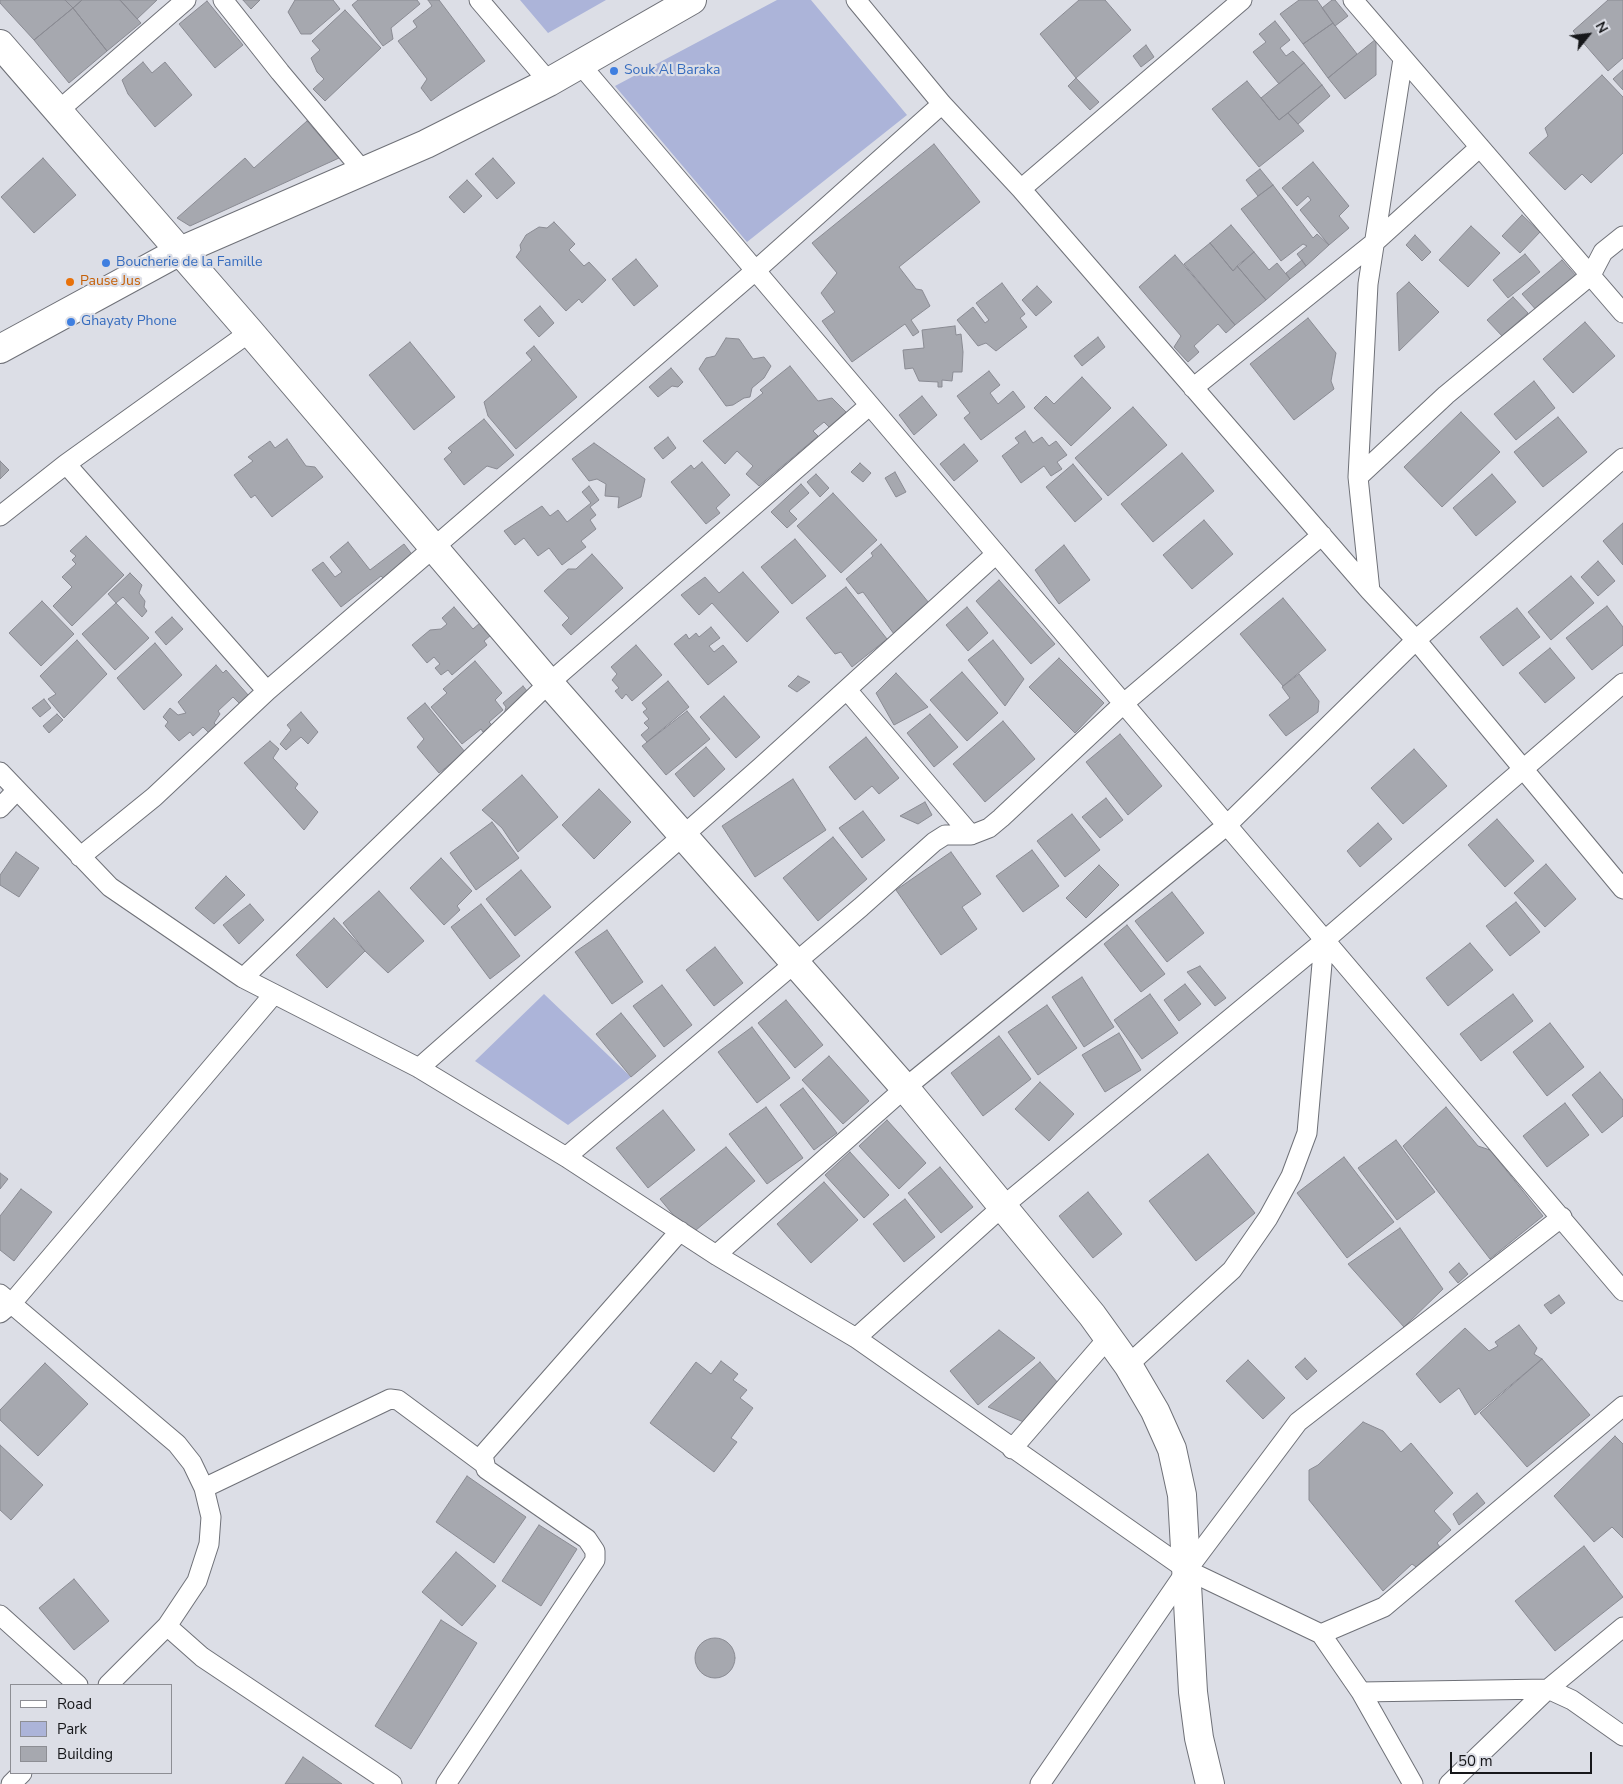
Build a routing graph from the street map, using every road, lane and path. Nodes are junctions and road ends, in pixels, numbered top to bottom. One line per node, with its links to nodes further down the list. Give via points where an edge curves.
1 (186, 0): 13 (street)
2 (223, 0): 15 (street)
3 (479, 0): 11 (street)
4 (692, 0): 10 (street)
5 (856, 0): 12 (street)
6 (1242, 0): 16 (street)
7 (1359, 3): 9 (street)
8 (0, 44): 13 (street)
9 (1404, 58): 14 (street); 18 (street)
10 (579, 64): 11 (street); 20 (street)
11 (549, 82): 15 (street, via 426,144)
12 (942, 104): 16 (street); 20 (street)
13 (58, 111): 19 (street)
14 (1480, 147): 18 (street); 21 (street)
15 (363, 171): 19 (street)
16 (1021, 189): 25 (street)
17 (1623, 236): 21 (street, via 1603,252)
18 (1375, 242): 25 (street); 29 (street, via 1368,284)
19 (180, 251): 23 (street); 24 (street)
20 (755, 271): 26 (street); 32 (street)
21 (1591, 276): 22 (street); 29 (street, via 1446,395)
22 (1623, 313)
23 (250, 332): 28 (street); 32 (street)
24 (0, 349)
25 (1193, 388): 31 (street)
26 (870, 405): 33 (street); 36 (street)
27 (1623, 458): 35 (street)
28 (66, 464): 30 (street); 39 (street)
29 (1358, 477): 34 (street)
30 (0, 516)
31 (1322, 535): 34 (street); 40 (street)
32 (433, 548): 36 (street); 39 (street)
33 (996, 554): 38 (street); 40 (street)
34 (1370, 591): 35 (street)
35 (1416, 640): 41 (street); 45 (street)
36 (549, 683): 47 (street); 52 (street)
37 (1623, 683): 41 (street)
38 (847, 690): 46 (street); 47 (street)
39 (267, 691): 48 (street, via 154,797)
40 (1122, 704): 45 (street); 46 (street, via 1001,818 989,828)
41 (1522, 770): 49 (street); 50 (street)
42 (0, 772): 43 (street)
43 (17, 790): 44 (street); 48 (street)
44 (0, 808)
45 (1226, 826): 50 (street); 55 (street)
46 (971, 835): 51 (street, via 946,835 934,842)
47 (682, 836): 51 (street); 54 (street)
48 (80, 857): 52 (street, via 110,887)
49 (1623, 889)
50 (1324, 941): 57 (street); 58 (street); 65 (street, via 1307,1133 1291,1176 1268,1218 1232,1270)
51 (796, 962): 55 (street); 56 (street)
52 (243, 978): 53 (street)
53 (274, 994): 54 (street); 62 (street)
54 (419, 1068): 56 (street)
55 (906, 1088): 57 (street); 60 (street)
56 (566, 1157): 59 (street)
57 (1002, 1206): 63 (street); 64 (street)
58 (1562, 1217): 61 (street); 70 (street, via 1298,1422)
59 (680, 1231): 60 (street); 68 (street, via 482,1455)
60 (716, 1255): 63 (street)
61 (1623, 1292)
62 (4, 1304): 69 (street, via 177,1444 192,1463)
63 (856, 1338): 67 (street)
64 (1108, 1338): 65 (street); 67 (street)
65 (1128, 1365): 70 (street, via 1155,1411 1172,1449 1182,1495)
66 (1623, 1406): 74 (street, via 1384,1607)
67 (1012, 1449): 70 (street)
68 (483, 1463): 69 (street, via 398,1400 390,1399); 83 (street, via 486,1469 587,1539 595,1551 594,1560)
69 (204, 1488): 72 (street, via 211,1517 209,1544 197,1581)
70 (1187, 1570): 74 (street); 84 (street); 85 (street, via 1193,1692)
71 (0, 1615): 75 (street)
72 (167, 1626): 76 (street); 82 (street, via 202,1657)
73 (1623, 1627): 77 (street)
74 (1321, 1634): 78 (street)
75 (77, 1684)
76 (109, 1684)
77 (1548, 1689): 78 (street); 79 (street, via 1572,1700); 87 (street)
78 (1361, 1692): 86 (street)
79 (1623, 1736)
80 (0, 1774): 81 (street, via 11,1784)
81 (21, 1774)
82 (392, 1784)
83 (446, 1784)
84 (1040, 1784)
85 (1210, 1784)
86 (1414, 1784)
87 (1449, 1784)

